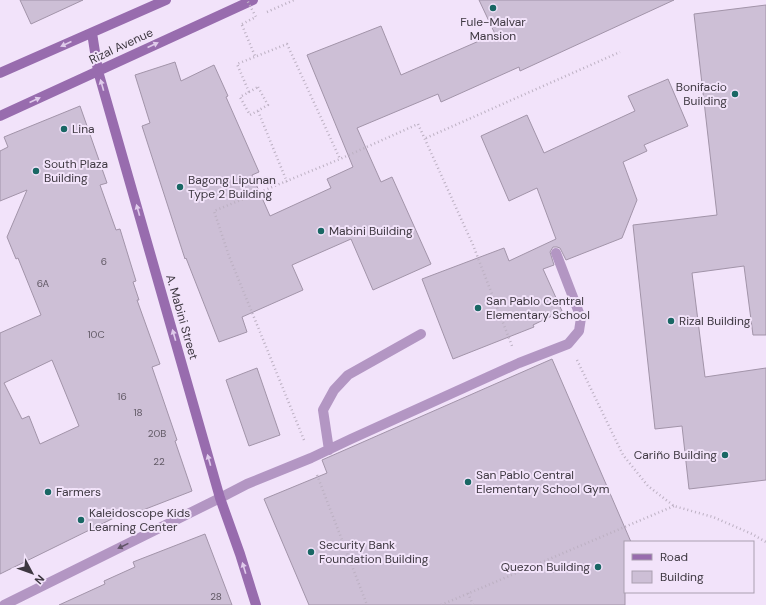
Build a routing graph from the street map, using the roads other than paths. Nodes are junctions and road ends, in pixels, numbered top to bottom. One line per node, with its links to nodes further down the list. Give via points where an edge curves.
1 (166, 0): 3 (street, Rizal Avenue)
2 (253, 0): 4 (street, Rizal Avenue, one-way to 2)
3 (92, 33): 4 (street, A. Mabini Street); 5 (street, Rizal Avenue, one-way to 5)
4 (98, 70): 6 (street, Rizal Avenue, one-way to 4); 10 (street, A. Mabini Street, one-way to 4)
5 (0, 73)
6 (0, 116)
7 (556, 253): 9 (street, via 581,318 579,331 568,344 519,363)
8 (421, 334): 9 (street, via 348,375 334,390 324,410)
9 (329, 450): 10 (street)
10 (220, 498): 11 (street, one-way to 11); 12 (street, A. Mabini Street, one-way to 10)
11 (4, 605)
12 (256, 605)

